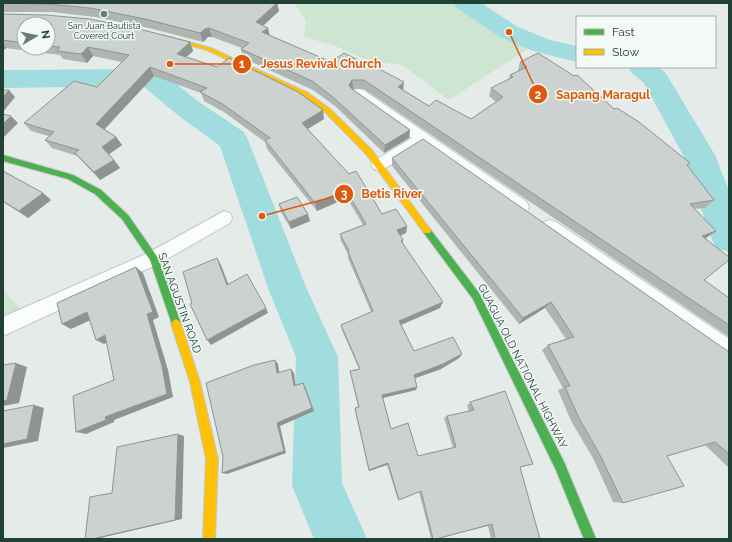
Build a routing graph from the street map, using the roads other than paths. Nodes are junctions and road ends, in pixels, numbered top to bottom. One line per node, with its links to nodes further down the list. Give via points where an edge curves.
1 (157, 35): 5 (main road, GUAGUA OLD NATIONAL HIGHWAY, via 209,49 306,95 328,111)
2 (358, 93): 3 (street)
3 (423, 138): 5 (street); 9 (street)
4 (3, 158): 7 (main road, SAN AGUSTIN ROAD, via 70,177 98,192 125,217)
5 (379, 165): 11 (main road, GUAGUA OLD NATIONAL HIGHWAY, via 476,296 560,466)
6 (224, 218): 7 (street)
7 (154, 258): 8 (street); 10 (main road, SAN AGUSTIN ROAD, via 195,382 212,459)
8 (3, 327)
9 (729, 351)
10 (209, 539)
11 (590, 539)

